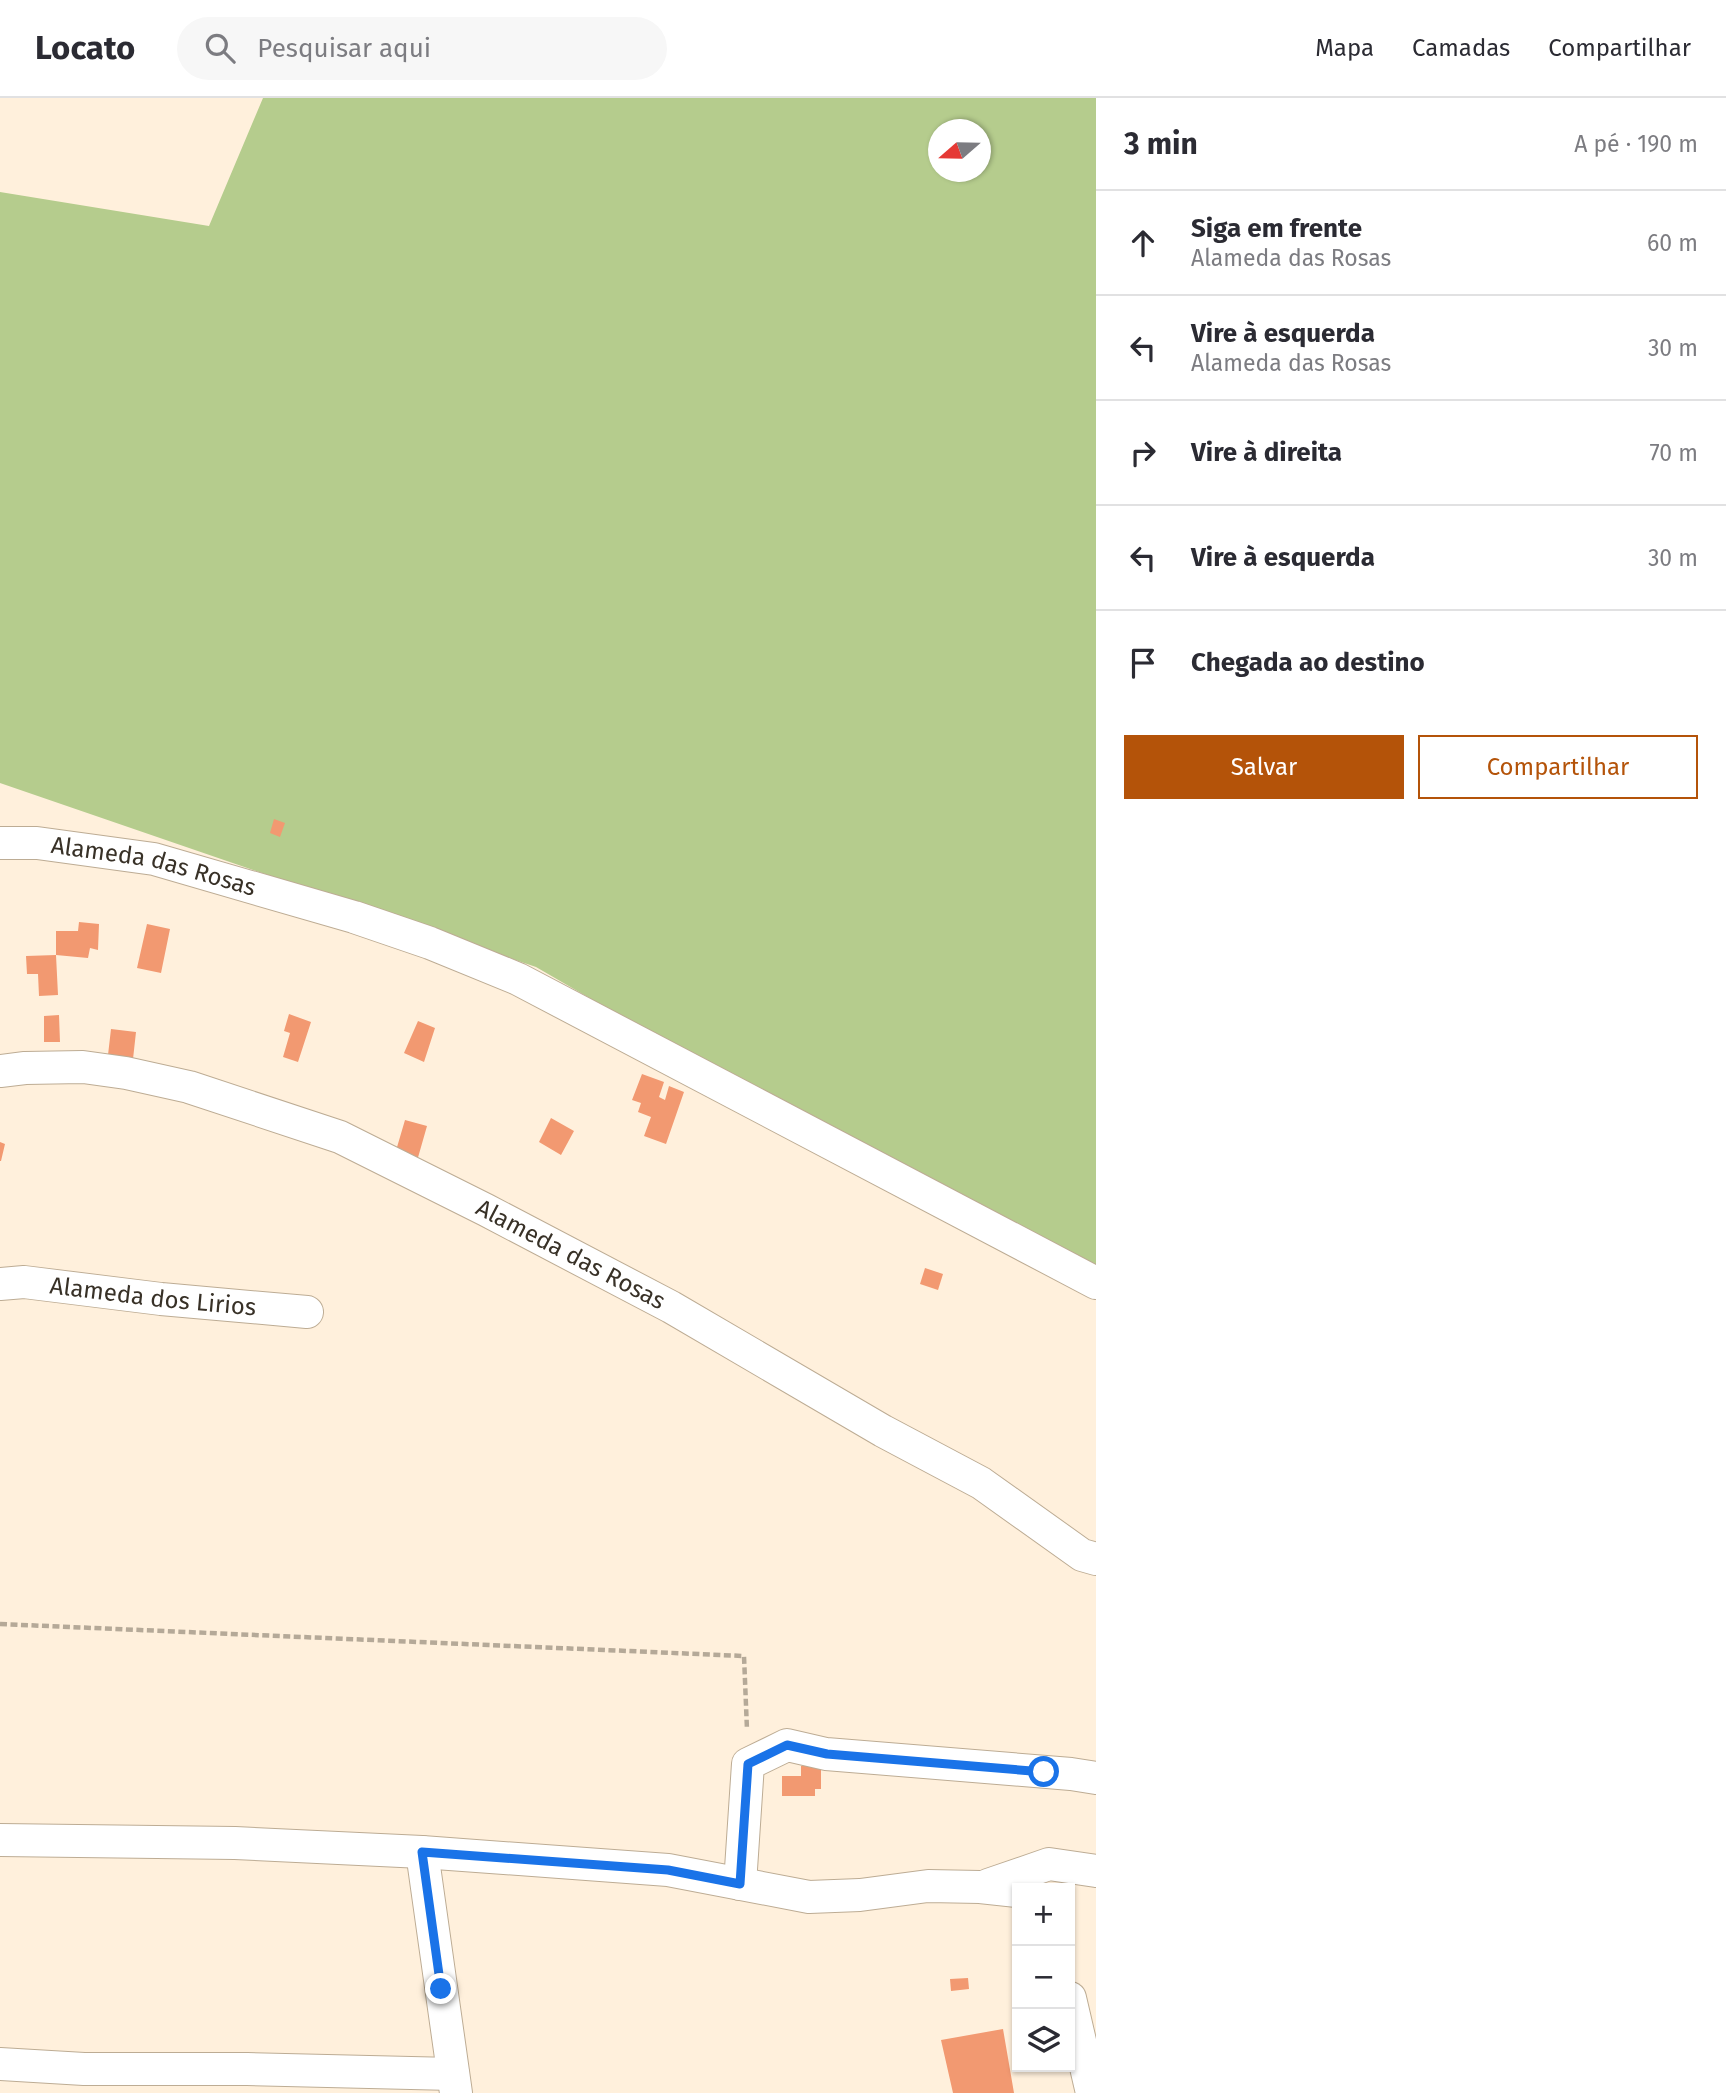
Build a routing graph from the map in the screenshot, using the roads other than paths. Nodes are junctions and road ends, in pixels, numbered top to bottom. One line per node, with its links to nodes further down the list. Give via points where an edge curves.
1 (0, 843): 3 (street, Alameda das Rosas, via 37,843 154,859 430,943 519,979)
2 (0, 1071): 6 (street, Alameda das Rosas, via 83,1067 126,1073 189,1087 340,1138 671,1307 981,1483 1082,1555)
3 (1096, 1283)
4 (0, 1284): 5 (street, Alameda dos Lirios)
5 (307, 1312)
6 (1096, 1559)
7 (1096, 1778): 11 (street, via 827,1754 787,1745 748,1764)
8 (0, 1840): 9 (street, via 235,1843)
9 (422, 1852): 11 (street, via 668,1870); 16 (street)
10 (1096, 1871): 12 (street, via 1049,1864)
11 (740, 1884): 12 (street, via 809,1896 928,1886)
12 (980, 1887): 13 (street)
13 (1012, 1890)
14 (1073, 2009): 17 (street)
15 (0, 2064): 16 (street, via 84,2069 247,2068)
16 (455, 2083)
17 (1092, 2093)

